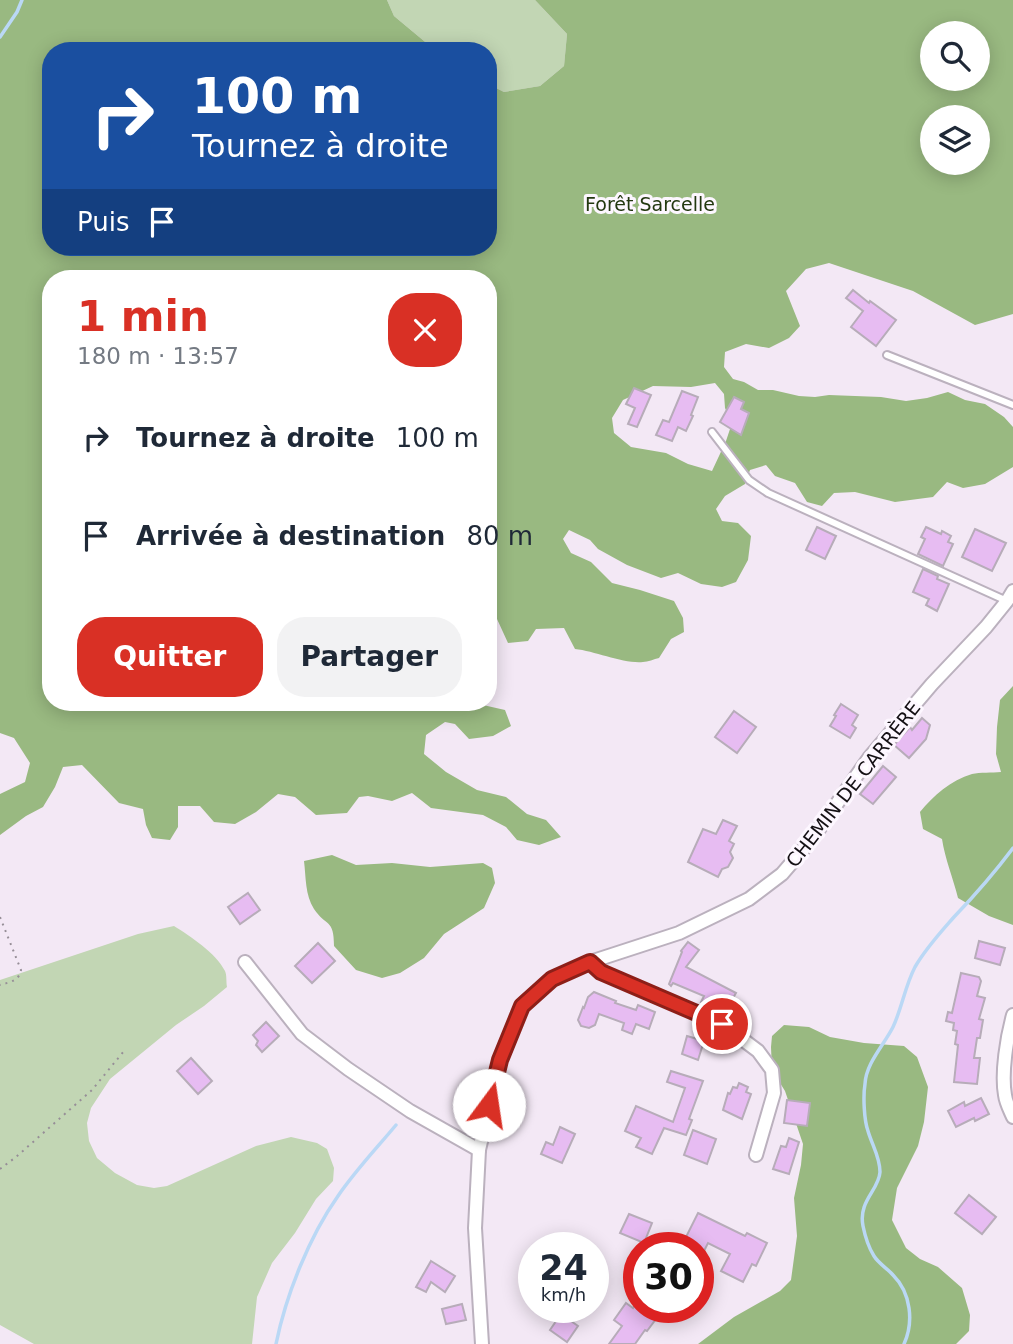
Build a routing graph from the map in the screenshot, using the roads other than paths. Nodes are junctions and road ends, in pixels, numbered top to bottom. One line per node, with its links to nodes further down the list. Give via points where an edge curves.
1 (887, 355): 2 (lane)
2 (1013, 405)
3 (712, 432): 4 (lane, via 749,480 768,493)
4 (1010, 596): 6 (street, CHEMIN DE CARRÈRE, via 869,758 782,874 749,899 679,933)
5 (245, 962): 9 (street, via 302,1034 410,1111)
6 (590, 962): 9 (street, CHEMIN DE CARRÈRE, via 552,979 522,1006 500,1060); 10 (street, via 601,972 722,1024 758,1051 772,1070 774,1093)
7 (1013, 1015): 8 (street, via 1004,1092)
8 (1013, 1117)
9 (479, 1150): 11 (street, CHEMIN DE CARRÈRE, via 475,1228)
10 (755, 1155)
11 (482, 1344)

